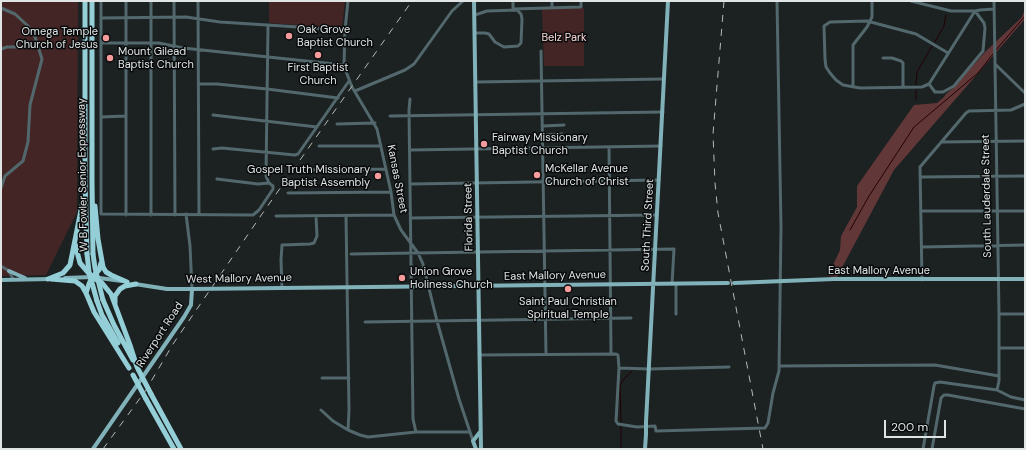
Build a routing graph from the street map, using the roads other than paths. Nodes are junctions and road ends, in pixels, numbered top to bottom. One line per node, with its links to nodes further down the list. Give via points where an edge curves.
1 (85, 1): 96 (highway, W B Fowler Senior Expressway)
2 (92, 1): 97 (highway, W B Fowler Senior Expressway)
3 (101, 1): 26 (street)
4 (126, 1): 27 (street)
5 (151, 1): 24 (street)
6 (174, 1): 25 (street)
7 (198, 1): 28 (street)
8 (348, 1): 31 (street, Kansas Street)
9 (463, 1): 55 (street, via 414,64)
10 (474, 1): 23 (main road, Florida Street)
11 (513, 1): 20 (street, via 513,10)
12 (552, 1): 20 (street)
13 (581, 1): 20 (street, via 581,7)
14 (668, 1): 46 (main road, South Third Street)
15 (778, 1): 147 (street)
16 (872, 1): 29 (street)
17 (911, 1): 22 (street, via 945,10)
18 (994, 1): 21 (street, South Lauderdale Street)
19 (1, 8): 36 (street, via 21,18)
20 (552, 8)
21 (994, 9): 22 (street); 44 (street, South Lauderdale Street)
22 (975, 11): 41 (street); 51 (street, via 985,28 983,51 954,86 936,93)
23 (474, 15): 32 (main road, Florida Street); 32 (street, via 487,11 518,10 522,19 522,41 518,46 500,46 489,34)
24 (151, 17): 25 (street); 27 (street); 33 (street)
25 (174, 17): 28 (street); 37 (street)
26 (101, 18): 27 (street); 34 (street)
27 (126, 18): 35 (street)
28 (198, 19): 30 (street); 39 (street)
29 (870, 22): 41 (street, via 916,34); 53 (street, via 853,45); 53 (street, via 830,22 824,26 826,67 836,80)
30 (268, 25): 31 (street); 42 (street)
31 (345, 30): 45 (street, Kansas Street)
32 (475, 33): 49 (main road, Florida Street)
33 (151, 42): 35 (street); 37 (street); 112 (street)
34 (101, 43): 35 (street); 68 (street)
35 (126, 43): 64 (street)
36 (39, 47): 38 (street); 103 (street, via 42,59 30,105 28,142 23,161 5,176)
37 (174, 47): 39 (street); 113 (street)
38 (1, 49)
39 (199, 50): 42 (street); 50 (street)
40 (541, 51): 48 (street)
41 (948, 53): 51 (street)
42 (268, 57): 45 (street); 54 (street)
43 (883, 58): 52 (street, via 892,58 903,63)
44 (994, 64): 56 (street); 60 (street, South Lauderdale Street)
45 (344, 65): 47 (street, Kansas Street)
46 (664, 79): 48 (street); 61 (main road, South Third Street)
47 (349, 81): 55 (street, Kansas Street); 57 (street)
48 (542, 81): 49 (street); 62 (street)
49 (476, 82): 63 (main road, Florida Street)
50 (199, 84): 54 (street); 110 (street)
51 (929, 84): 52 (street, via 922,87)
52 (903, 87): 53 (street)
53 (853, 88)
54 (267, 89): 57 (street); 69 (street)
55 (355, 91): 70 (street, Kansas Street)
56 (1025, 93)
57 (338, 98): 74 (street)
58 (410, 99): 67 (street)
59 (1025, 104): 60 (street, via 1011,110)
60 (995, 111): 77 (street, South Lauderdale Street); 79 (street, via 969,111)
61 (663, 112): 62 (street); 82 (main road, South Third Street)
62 (542, 114): 63 (street); 73 (street)
63 (476, 115): 67 (street); 86 (main road, Florida Street)
64 (126, 116): 68 (street); 111 (street)
65 (213, 116): 69 (street)
66 (390, 116): 67 (street)
67 (410, 116): 87 (street)
68 (101, 117): 111 (street, via 101,213)
69 (267, 121): 74 (street); 88 (street)
70 (375, 123): 71 (street); 81 (street, Kansas Street)
71 (337, 124)
72 (564, 125): 73 (street)
73 (542, 126): 76 (street)
74 (317, 127): 88 (street, via 298,154)
75 (562, 134): 76 (street)
76 (543, 135): 84 (street)
77 (996, 141): 78 (street); 79 (street); 93 (street, South Lauderdale Street)
78 (1025, 141)
79 (942, 142): 92 (street, via 920,167)
80 (319, 146): 81 (street)
81 (382, 146): 89 (street, Kansas Street)
82 (661, 146): 83 (street); 95 (main road, South Third Street)
83 (609, 147): 84 (street); 99 (street)
84 (543, 148): 86 (street); 98 (street)
85 (213, 149): 88 (street)
86 (476, 149): 87 (street); 101 (main road, Florida Street)
87 (410, 150): 102 (street)
88 (267, 153): 100 (street, via 266,176)
89 (386, 169): 90 (street); 104 (street, Kansas Street)
90 (302, 170)
91 (1025, 176): 93 (street)
92 (920, 177): 93 (street); 106 (street)
93 (996, 177): 107 (street, South Lauderdale Street)
94 (217, 179): 100 (street)
95 (659, 180): 99 (street); 115 (main road, South Third Street)
96 (85, 181): 123 (highway); 134 (highway, W B Fowler Senior Expressway)
97 (92, 181): 134 (highway, W B Fowler Senior Expressway); 136 (highway)
98 (543, 182): 99 (street); 101 (street); 119 (street)
99 (610, 182): 120 (street)
100 (269, 183): 110 (street, via 273,186 272,189 253,215)
101 (477, 183): 102 (street); 122 (main road, Florida Street)
102 (411, 184): 121 (street)
103 (1, 188)
104 (391, 192): 105 (street); 114 (street, Kansas Street)
105 (288, 193)
106 (921, 211): 107 (street); 127 (street)
107 (997, 211): 108 (street); 125 (street, South Lauderdale Street)
108 (1025, 211)
109 (186, 214): 110 (street); 113 (street); 161 (street, Riverport Road)
110 (199, 214)
111 (126, 215): 112 (street)
112 (151, 215): 113 (street)
113 (175, 215)
114 (394, 215): 118 (street); 124 (street, Kansas Street, via 400,230)
115 (658, 215): 120 (street); 128 (main road, South Third Street)
116 (276, 216): 117 (street)
117 (316, 216): 118 (street); 159 (street, via 317,236 314,243 282,244)
118 (346, 216): 160 (street)
119 (544, 216): 120 (street); 122 (street); 131 (street)
120 (610, 216): 129 (street)
121 (411, 218): 122 (street); 124 (street)
122 (477, 218): 130 (main road, Florida Street)
123 (75, 244): 139 (highway, via 80,263); 142 (highway, via 67,269)
124 (412, 244): 132 (street); 133 (street, Kansas Street)
125 (997, 245): 126 (street); 127 (street); 143 (street, South Lauderdale Street)
126 (1025, 245)
127 (922, 247): 146 (street)
128 (656, 249): 129 (street); 153 (main road, South Third Street); 154 (street, via 674,249)
129 (610, 250): 131 (street); 152 (street)
130 (478, 251): 131 (street); 133 (street); 156 (main road, Florida Street)
131 (544, 251): 155 (street)
132 (412, 253): 133 (street); 135 (street); 157 (street)
133 (418, 253): 158 (street, Kansas Street)
134 (90, 254): 174 (highway, W B Fowler Senior Expressway, bridge, via 89,272); 175 (highway, W B Fowler Senior Expressway, bridge, via 103,300)
135 (351, 254)
136 (101, 263): 139 (highway, via 99,270); 148 (highway, via 106,272)
137 (1, 266): 138 (street)
138 (9, 271): 140 (street); 141 (main road)
139 (92, 277): 142 (main road, West Mallory Avenue); 148 (main road, West Mallory Avenue); 162 (highway); 163 (highway, via 105,286)
140 (13, 279): 141 (main road, West Mallory Avenue); 145 (main road, West Mallory Avenue)
141 (29, 279): 142 (main road, West Mallory Avenue)
142 (48, 279): 162 (highway, via 75,281)
143 (998, 279): 144 (main road, East Mallory Avenue); 146 (main road, East Mallory Avenue); 165 (street, South Lauderdale Street)
144 (1025, 279)
145 (1, 280)
146 (922, 280): 147 (main road, East Mallory Avenue)
147 (780, 281): 150 (main road, East Mallory Avenue); 181 (street)
148 (127, 282): 151 (main road, West Mallory Avenue)
149 (728, 283): 154 (main road, East Mallory Avenue)
150 (734, 283)
151 (136, 284): 161 (main road, West Mallory Avenue, via 167,289); 163 (highway, via 120,289)
152 (610, 284): 153 (main road, East Mallory Avenue); 155 (main road, East Mallory Avenue); 168 (street)
153 (653, 284): 154 (main road, East Mallory Avenue); 184 (main road, South Third Street)
154 (674, 284): 164 (street)
155 (545, 285): 156 (main road, East Mallory Avenue); 169 (street)
156 (478, 286): 158 (main road, West Mallory Avenue); 172 (main road, Florida Street)
157 (412, 287): 158 (main road, West Mallory Avenue); 160 (main road, West Mallory Avenue); 170 (street)
158 (428, 287): 171 (street, Kansas Street)
159 (282, 288): 160 (main road, West Mallory Avenue); 161 (main road, West Mallory Avenue)
160 (346, 288): 187 (street)
161 (192, 289): 197 (main road, Riverport Road, via 189,308 177,330)
162 (86, 293): 174 (highway, via 94,312)
163 (115, 306): 175 (highway, via 123,325)
164 (676, 314)
165 (999, 314): 166 (street); 176 (street, South Lauderdale Street)
166 (1025, 314)
167 (631, 318): 168 (street)
168 (611, 319): 169 (street); 178 (street)
169 (545, 320): 172 (street); 179 (street)
170 (413, 321): 171 (street); 173 (street); 193 (street, via 413,419)
171 (437, 321): 172 (street); 194 (street, Kansas Street)
172 (478, 321): 180 (main road, Florida Street)
173 (364, 322)
174 (105, 325): 175 (highway, W B Fowler Senior Expressway)
175 (122, 345): 198 (highway, W B Fowler Senior Expressway, bridge, via 129,368); 199 (highway, bridge)
176 (999, 348): 177 (street); 185 (street, South Lauderdale Street)
177 (1025, 348)
178 (611, 353): 179 (street); 183 (street, via 618,355)
179 (546, 354): 180 (street)
180 (479, 355): 195 (main road, Florida Street)
181 (779, 366): 183 (street, via 769,420 765,428 656,431 655,426 637,427 616,421); 185 (street, via 935,365)
182 (729, 367): 184 (street)
183 (619, 368): 184 (street)
184 (649, 370): 202 (main road, South Third Street, bridge)
185 (999, 376): 188 (street, South Lauderdale Street)
186 (322, 378): 187 (street)
187 (348, 378): 192 (street)
188 (997, 390): 189 (street); 203 (street, via 936,383)
189 (1025, 400)
190 (1025, 409): 204 (street, via 944,395 941,398)
191 (321, 410): 192 (street)
192 (348, 430): 193 (street, via 368,437)
193 (416, 432): 194 (street)
194 (470, 432): 196 (street, Kansas Street)
195 (480, 432): 196 (main road); 201 (main road, Florida Street)
196 (473, 441): 200 (main road, Kansas Street)
197 (93, 449)
198 (174, 449)
199 (181, 449)
200 (476, 449)
201 (481, 449)
202 (645, 449)
203 (923, 449)
204 (932, 449)

